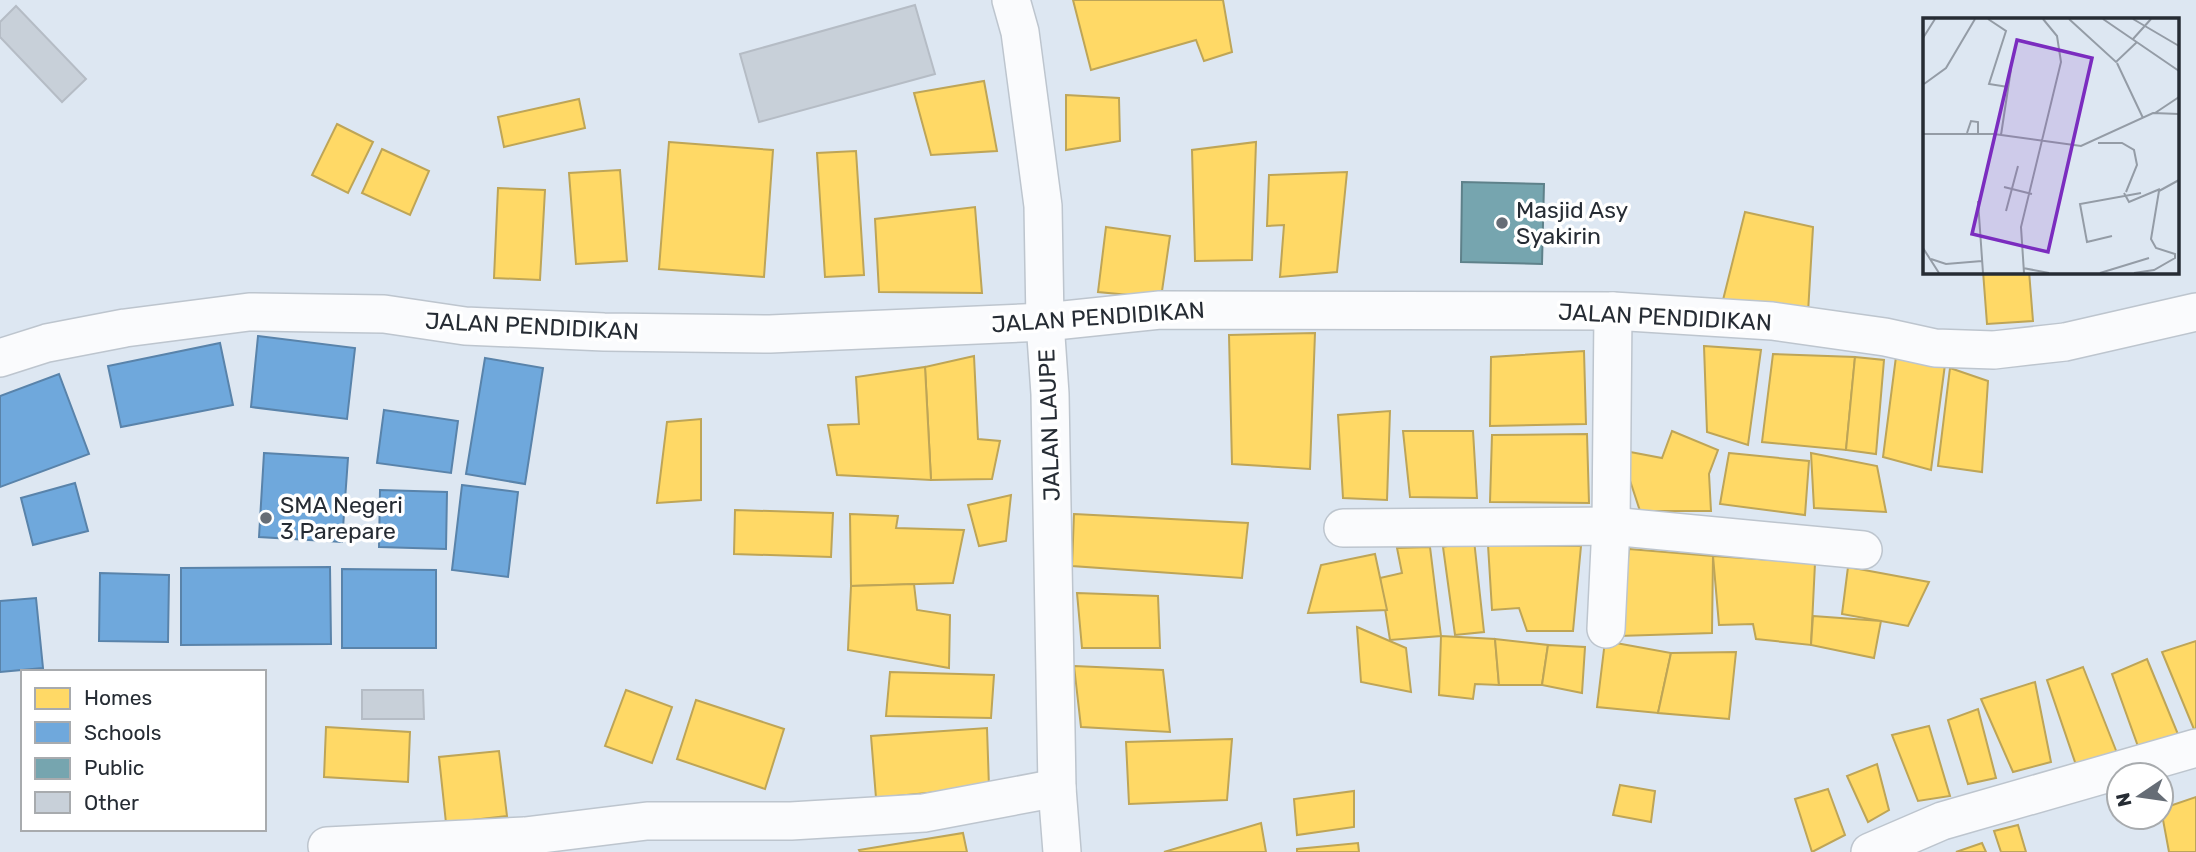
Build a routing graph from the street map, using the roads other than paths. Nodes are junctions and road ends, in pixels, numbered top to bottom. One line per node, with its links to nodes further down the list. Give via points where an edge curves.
1 (1011, 0): 4 (street, JALAN LAUPE, via 1020,32 1043,206)
2 (1613, 312): 3 (street, JALAN PENDIDIKAN, via 1772,321 1935,348 1994,350 2065,342); 4 (street, JALAN PENDIDIKAN, via 1160,310); 6 (street)
3 (2196, 312)
4 (1045, 322): 5 (street, JALAN PENDIDIKAN, via 770,334 604,332 465,326 384,314 249,312 125,328 47,343); 11 (street, JALAN LAUPE)
5 (0, 358)
6 (1611, 526): 7 (street); 8 (street); 9 (street)
7 (1343, 528)
8 (1863, 551)
9 (1606, 629)
10 (2196, 748): 15 (street, via 1942,821)
11 (1058, 788): 12 (street, via 924,813 790,821 648,821); 14 (street, JALAN LAUPE)
12 (526, 844): 13 (street)
13 (327, 846)
14 (1062, 852)
15 (1870, 852)

